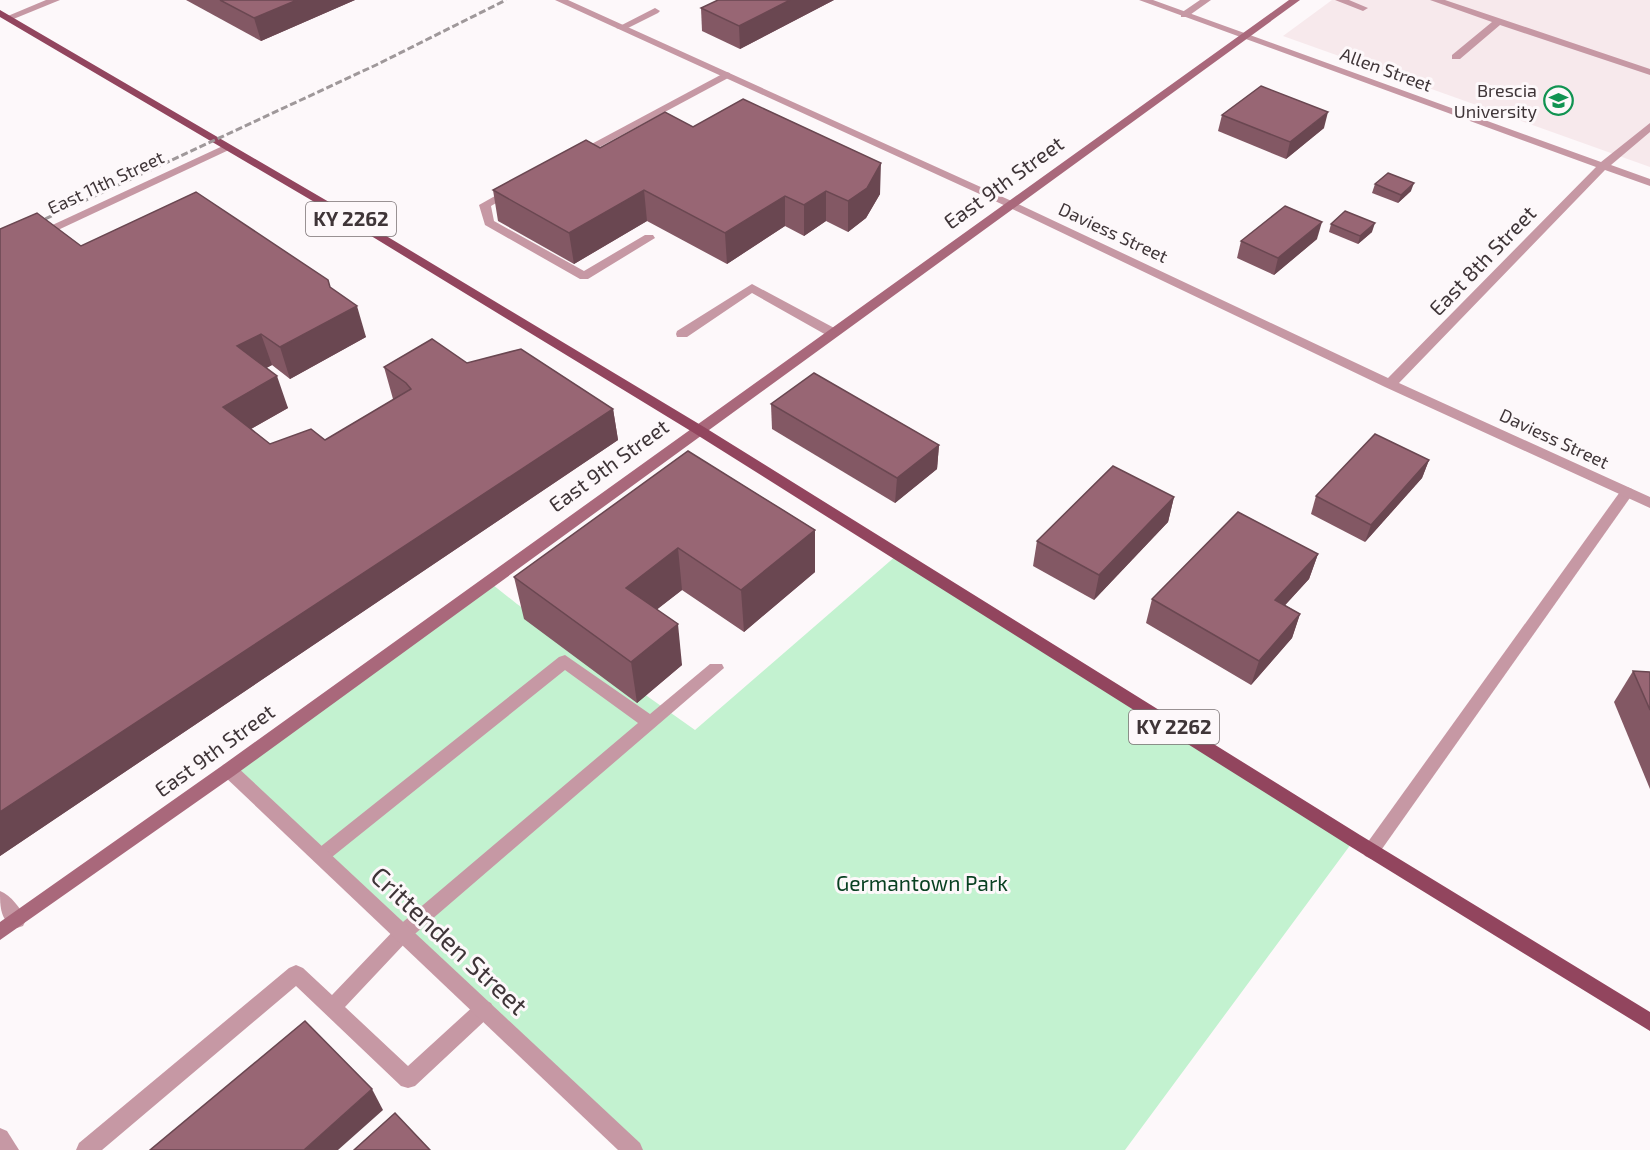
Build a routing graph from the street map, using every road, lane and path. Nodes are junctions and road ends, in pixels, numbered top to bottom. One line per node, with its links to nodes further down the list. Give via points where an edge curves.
1 (55, 0): 11 (street)
2 (560, 0): 13 (street, Daviess Street)
3 (1144, 0): 10 (street, Allen Street)
4 (1206, 0): 10 (street)
5 (1294, 0): 14 (street, East 9th Street)
6 (1340, 0): 8 (street)
7 (1435, 0): 12 (street)
8 (1363, 8)
9 (655, 11): 13 (street)
10 (1184, 15): 14 (street, Allen Street)
11 (4, 16): 19 (main road, KY 2262)
12 (1499, 21): 15 (street); 16 (street)
13 (621, 28): 17 (street, Daviess Street)
14 (1244, 36): 21 (street, Allen Street); 24 (street, East 9th Street)
15 (1456, 57)
16 (1650, 72)
17 (726, 75): 20 (street); 24 (street, Daviess Street)
18 (1650, 126): 21 (street, East 8th Street)
19 (227, 147): 25 (street, East 11th Street); 30 (main road, KY 2262)
20 (568, 160)
21 (1603, 166): 23 (street, Allen Street); 29 (street, East 8th Street)
22 (526, 182): 26 (street, via 485,204 489,223 584,276)
23 (1650, 183)
24 (1012, 205): 27 (street, East 9th Street); 29 (street, Daviess Street)
25 (32, 237)
26 (649, 238)
27 (833, 333): 28 (street, via 752,288); 30 (street, East 9th Street)
28 (682, 334)
29 (1390, 384): 31 (street, Daviess Street)
30 (699, 430): 35 (street, East 9th Street); 36 (main road, KY 2262)
31 (1627, 492): 32 (street, Daviess Street); 36 (street)
32 (1650, 503)
33 (716, 668): 34 (street)
34 (650, 723): 37 (street, via 564,661); 41 (street)
35 (229, 770): 37 (street, Crittenden Street); 39 (street, East 9th Street)
36 (1371, 851): 44 (main road, KY 2262)
37 (321, 856): 41 (street, Crittenden Street)
38 (0, 899): 39 (street)
39 (17, 920): 40 (street, East 9th Street)
40 (0, 932)
41 (403, 933): 42 (street); 43 (street, Crittenden Street)
42 (332, 1008): 43 (street, via 408,1079); 47 (street, via 296,974)
43 (484, 1010): 48 (street, Crittenden Street)
44 (1650, 1022)
45 (0, 1138): 46 (street)
46 (9, 1150)
47 (86, 1150)
48 (633, 1150)

